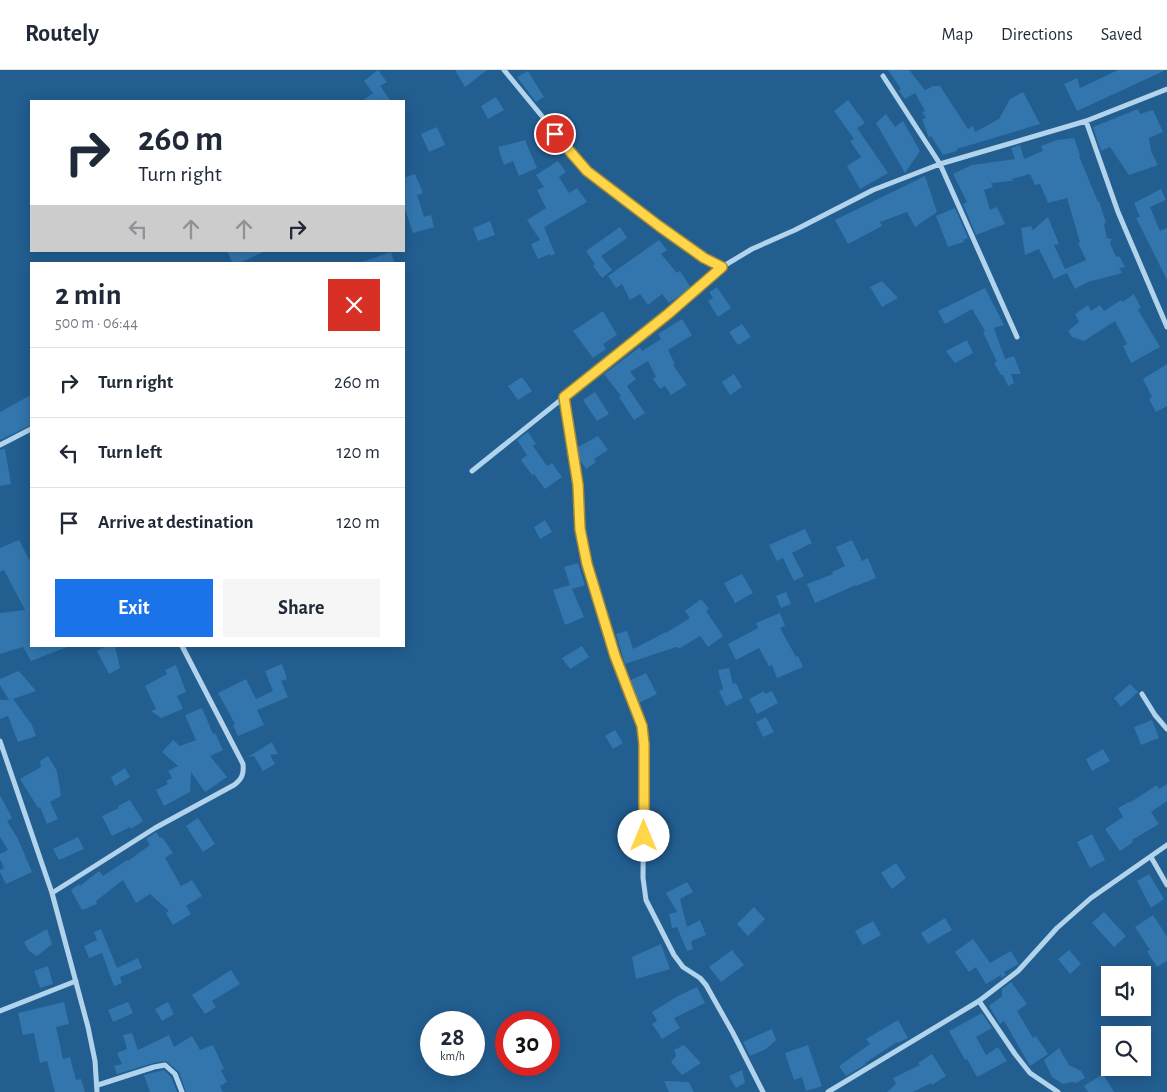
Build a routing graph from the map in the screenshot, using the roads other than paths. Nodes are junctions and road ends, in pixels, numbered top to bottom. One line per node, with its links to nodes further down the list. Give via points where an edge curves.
1 (504, 70): 6 (street, via 587,171 659,226)
2 (883, 76): 5 (street)
3 (1167, 89): 4 (street)
4 (1086, 121): 5 (street); 7 (street, via 1118,212)
5 (940, 164): 6 (street, via 873,190); 8 (street)
6 (722, 267): 9 (street)
7 (1167, 327)
8 (1017, 337)
9 (564, 397): 12 (street); 27 (street, via 587,564 615,656 642,726 646,900 674,955 683,967 706,985)
10 (30, 430): 11 (street)
11 (0, 445)
12 (472, 471)
13 (183, 647): 20 (street, via 243,764 242,777 234,785 155,828)
14 (1142, 694): 15 (street)
15 (1167, 729)
16 (0, 741): 20 (street)
17 (1167, 845): 18 (street)
18 (1151, 857): 19 (street); 22 (street, via 1091,898 1057,928 1018,970)
19 (1167, 884)
20 (52, 893): 21 (street)
21 (76, 981): 23 (street); 24 (street)
22 (979, 1001): 28 (street); 29 (street, via 1030,1073)
23 (0, 1011)
24 (98, 1086): 25 (street); 26 (street, via 165,1065 175,1074)
25 (97, 1092)
26 (182, 1092)
27 (763, 1092)
28 (828, 1092)
29 (1058, 1092)

